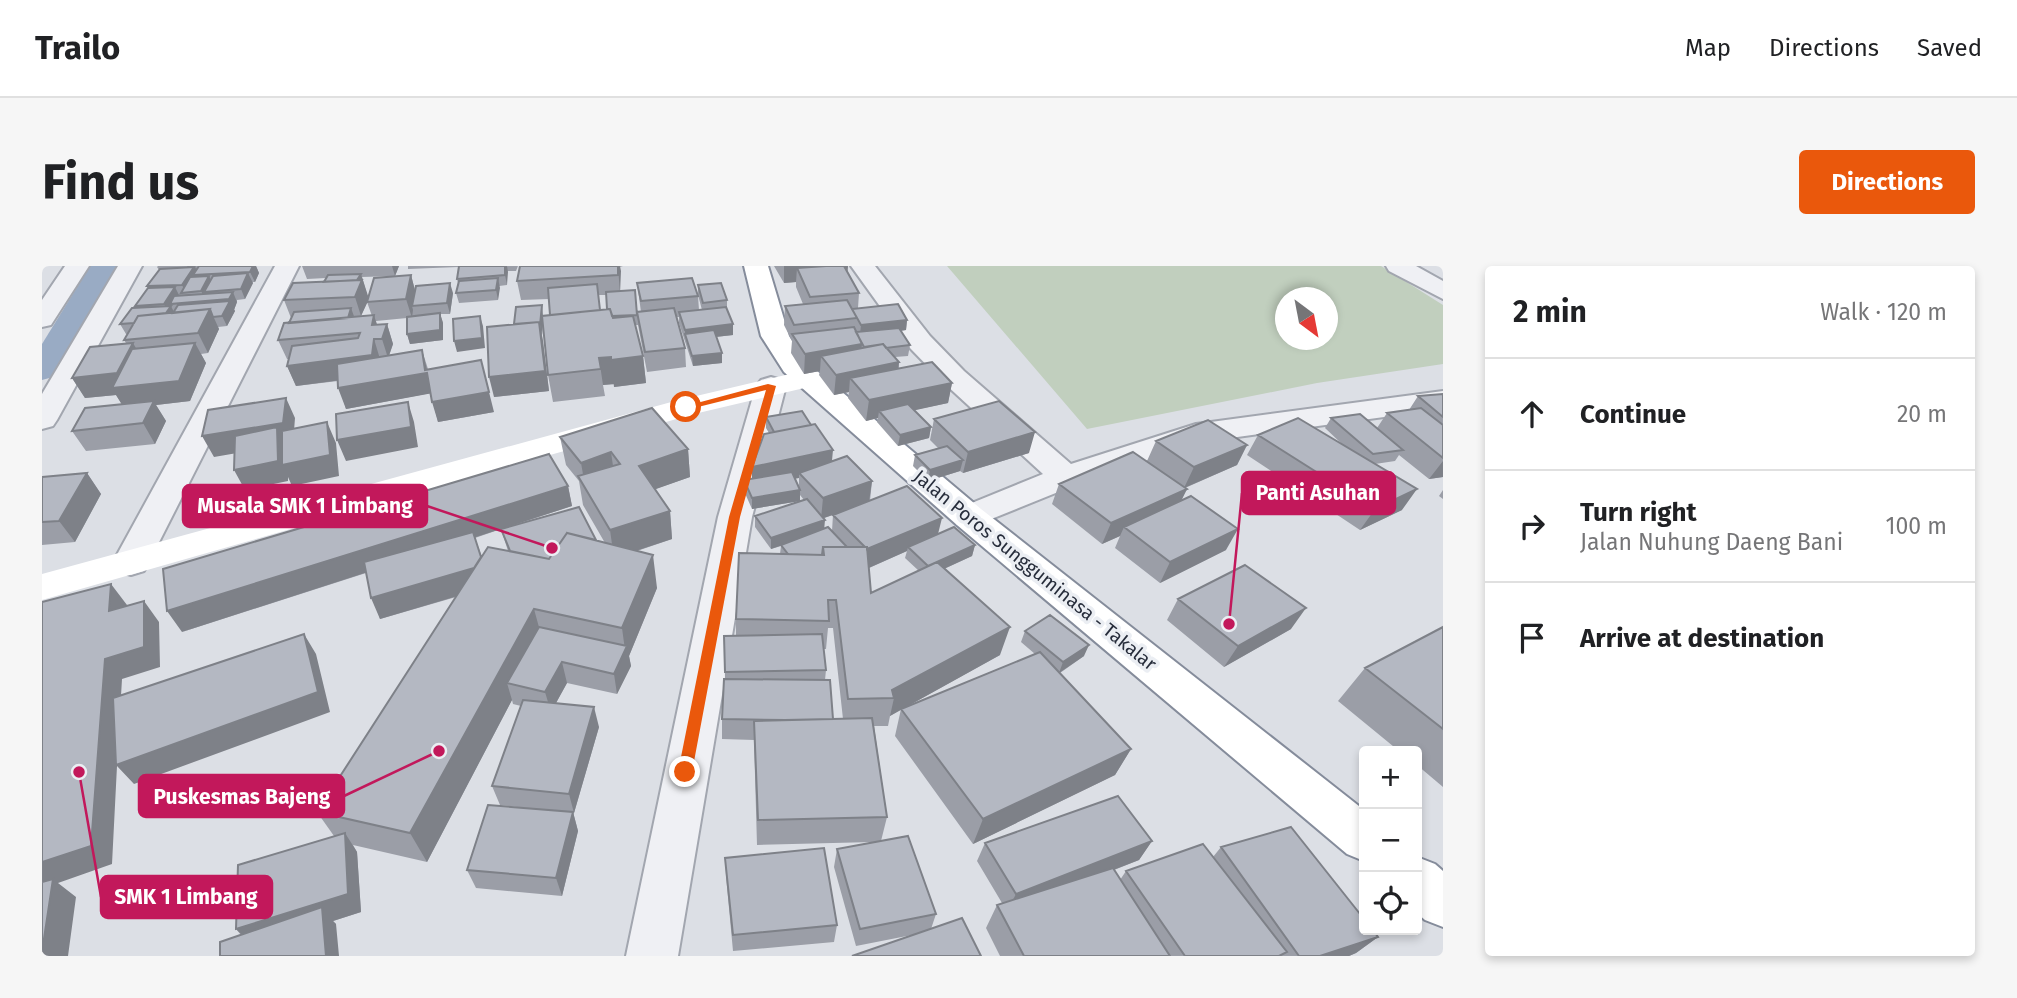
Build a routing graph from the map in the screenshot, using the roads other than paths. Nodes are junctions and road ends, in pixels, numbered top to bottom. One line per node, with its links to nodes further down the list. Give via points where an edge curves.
1 (77, 266): 8 (street)
2 (130, 266): 11 (street)
3 (287, 266): 14 (street)
4 (757, 266): 9 (main road, Jalan Poros Sungguminasa - Takalar)
5 (863, 266): 12 (street, via 945,369)
6 (1398, 266): 7 (street)
7 (1443, 291)
8 (42, 318)
9 (789, 382): 13 (main road, Jalan Poros Sungguminasa - Takalar); 14 (main road); 19 (street, via 734,517)
10 (1443, 400): 12 (street, via 1196,433)
11 (42, 420)
12 (1066, 477): 13 (street)
13 (969, 517): 16 (main road, Jalan Poros Sungguminasa - Takalar)
14 (131, 562): 15 (main road)
15 (42, 587)
16 (1359, 835)
17 (1422, 885): 18 (main road)
18 (1443, 903)
19 (652, 956)

